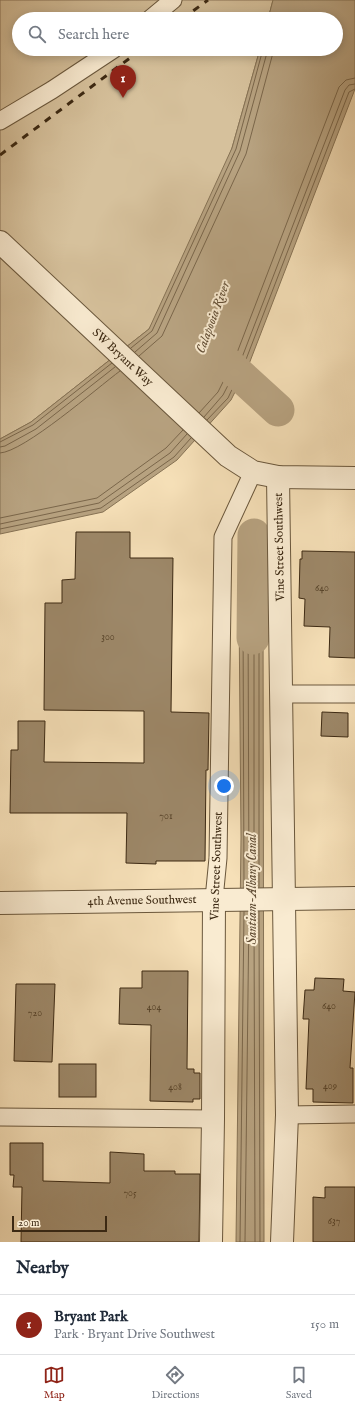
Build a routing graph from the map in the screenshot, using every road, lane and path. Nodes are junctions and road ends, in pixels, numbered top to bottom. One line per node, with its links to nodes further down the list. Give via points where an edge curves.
1 (173, 0): 2 (lane)
2 (158, 12)
3 (103, 56): 4 (lane)
4 (0, 121)
5 (0, 242): 6 (street, SW Bryant Way, via 228,456)
6 (253, 472): 7 (street); 11 (lane, Vine Street Southwest, via 223,537 218,858)
7 (278, 477): 8 (street); 9 (street, Vine Street Southwest)
8 (355, 478)
9 (281, 694): 10 (lane); 13 (street, Vine Street Southwest)
10 (355, 694)
11 (222, 898): 13 (street, 4th Avenue Southwest); 14 (street, 4th Avenue Southwest); 18 (street, Vine Street Southwest)
12 (355, 898): 13 (street, 4th Avenue Southwest)
13 (277, 899): 16 (street, Vine Street Southwest)
14 (0, 903)
15 (355, 1114): 16 (lane)
16 (287, 1115): 20 (street, Vine Street Southwest)
17 (0, 1117): 18 (lane)
18 (213, 1119): 19 (street, Vine Street Southwest)
19 (211, 1242)
20 (282, 1242)

